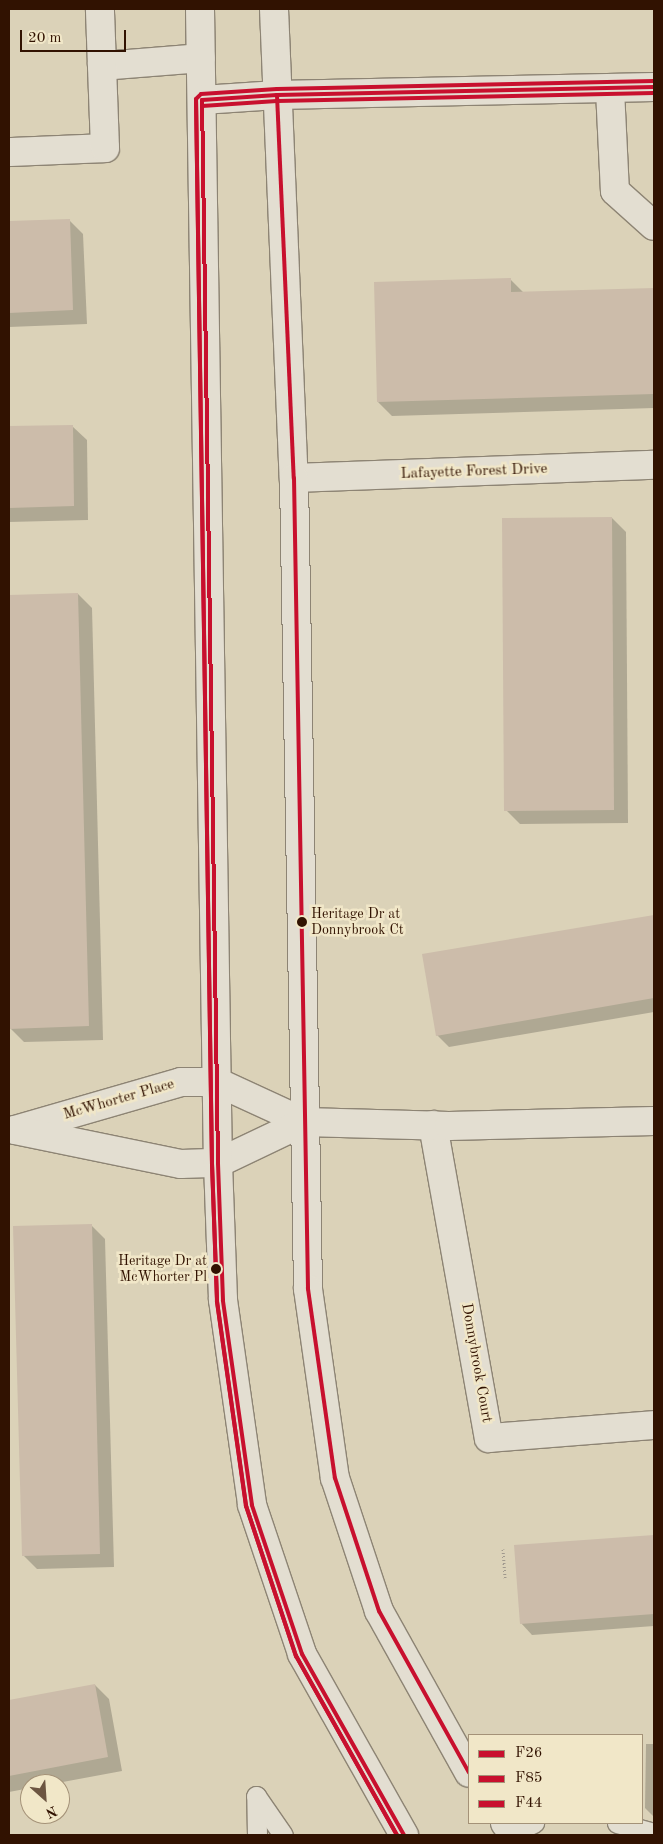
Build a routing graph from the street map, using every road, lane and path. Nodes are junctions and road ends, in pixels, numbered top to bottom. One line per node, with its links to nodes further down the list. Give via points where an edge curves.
1 (100, 9): 5 (street)
2 (200, 9): 4 (street)
3 (274, 9): 8 (street)
4 (201, 58): 5 (street); 9 (street)
5 (102, 66): 10 (street, via 105,148)
6 (654, 87): 7 (street)
7 (610, 90): 8 (street); 11 (street, via 615,191)
8 (277, 94): 9 (street); 13 (street)
9 (202, 100): 14 (street)
10 (9, 152)
11 (654, 226)
12 (654, 465): 13 (street, Lafayette Forest Drive)
13 (294, 478): 16 (street)
14 (217, 1082): 16 (street, McWhorter Place); 18 (street, McWhorter Place, via 181,1082); 19 (street)
15 (654, 1120): 17 (street)
16 (304, 1122): 17 (street); 19 (street, McWhorter Place); 23 (street, via 308,1288 335,1478 379,1611)
17 (433, 1125): 20 (street, Donnybrook Court, via 489,1438)
18 (12, 1130): 19 (street, McWhorter Place, via 109,1152 182,1164)
19 (218, 1163): 28 (street, via 223,1300 252,1505 302,1654)
20 (654, 1425)
21 (503, 1549): 22 (path)
22 (505, 1578)
23 (468, 1771)
24 (620, 1824): 25 (lane)
25 (654, 1833)
26 (257, 1835): 27 (lane, via 256,1796)
27 (283, 1835)
28 (404, 1835)

